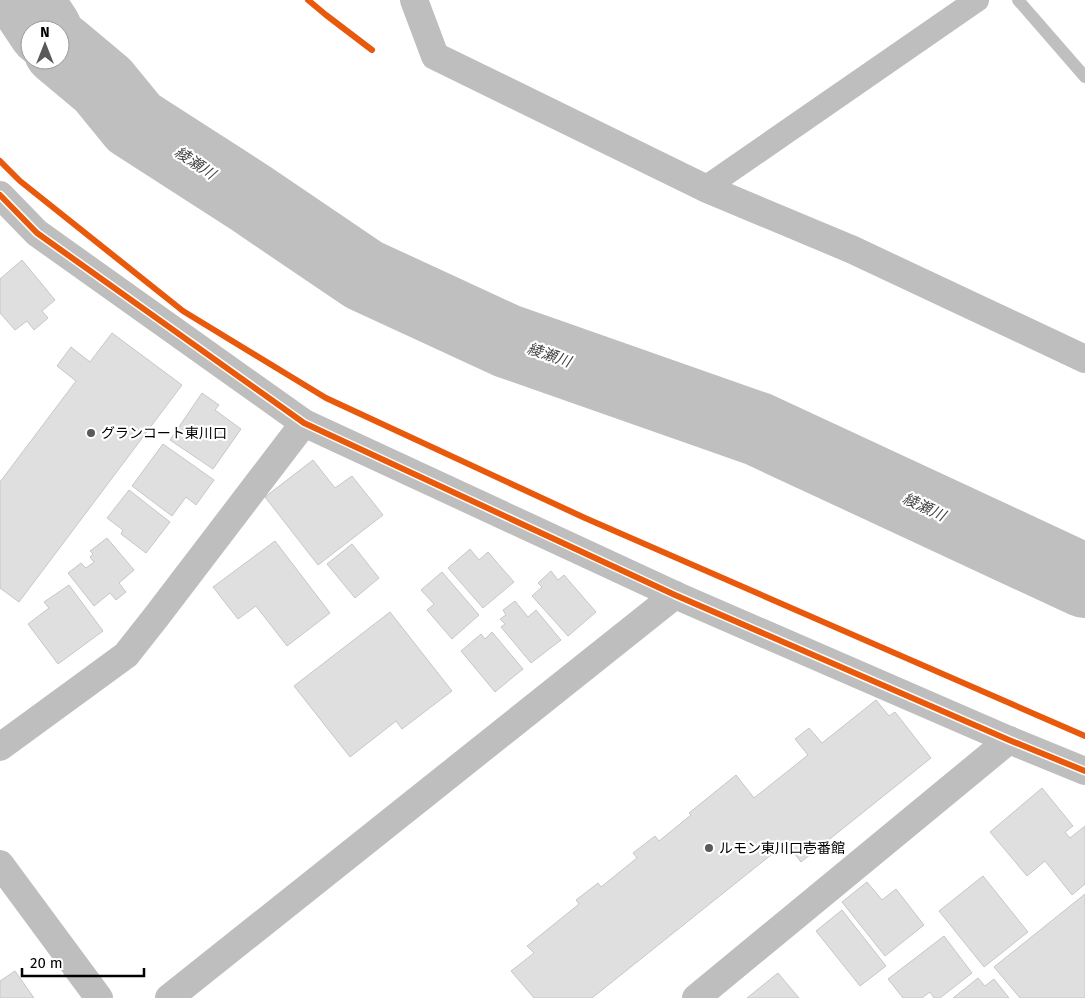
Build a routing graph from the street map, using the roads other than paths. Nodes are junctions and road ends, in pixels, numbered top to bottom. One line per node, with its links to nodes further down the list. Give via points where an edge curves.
1 (414, 0): 3 (street, via 435,56)
2 (977, 0): 3 (lane)
3 (705, 188): 5 (street, via 853,250)
4 (4, 206): 6 (street, via 37,233)
5 (1085, 358)
6 (304, 423): 7 (street); 9 (street, via 126,655)
7 (675, 595): 8 (street); 13 (street)
8 (1009, 740): 10 (street); 14 (street)
9 (0, 746)
10 (1085, 772)
11 (0, 864): 12 (street)
12 (99, 998)
13 (169, 998)
14 (696, 998)

